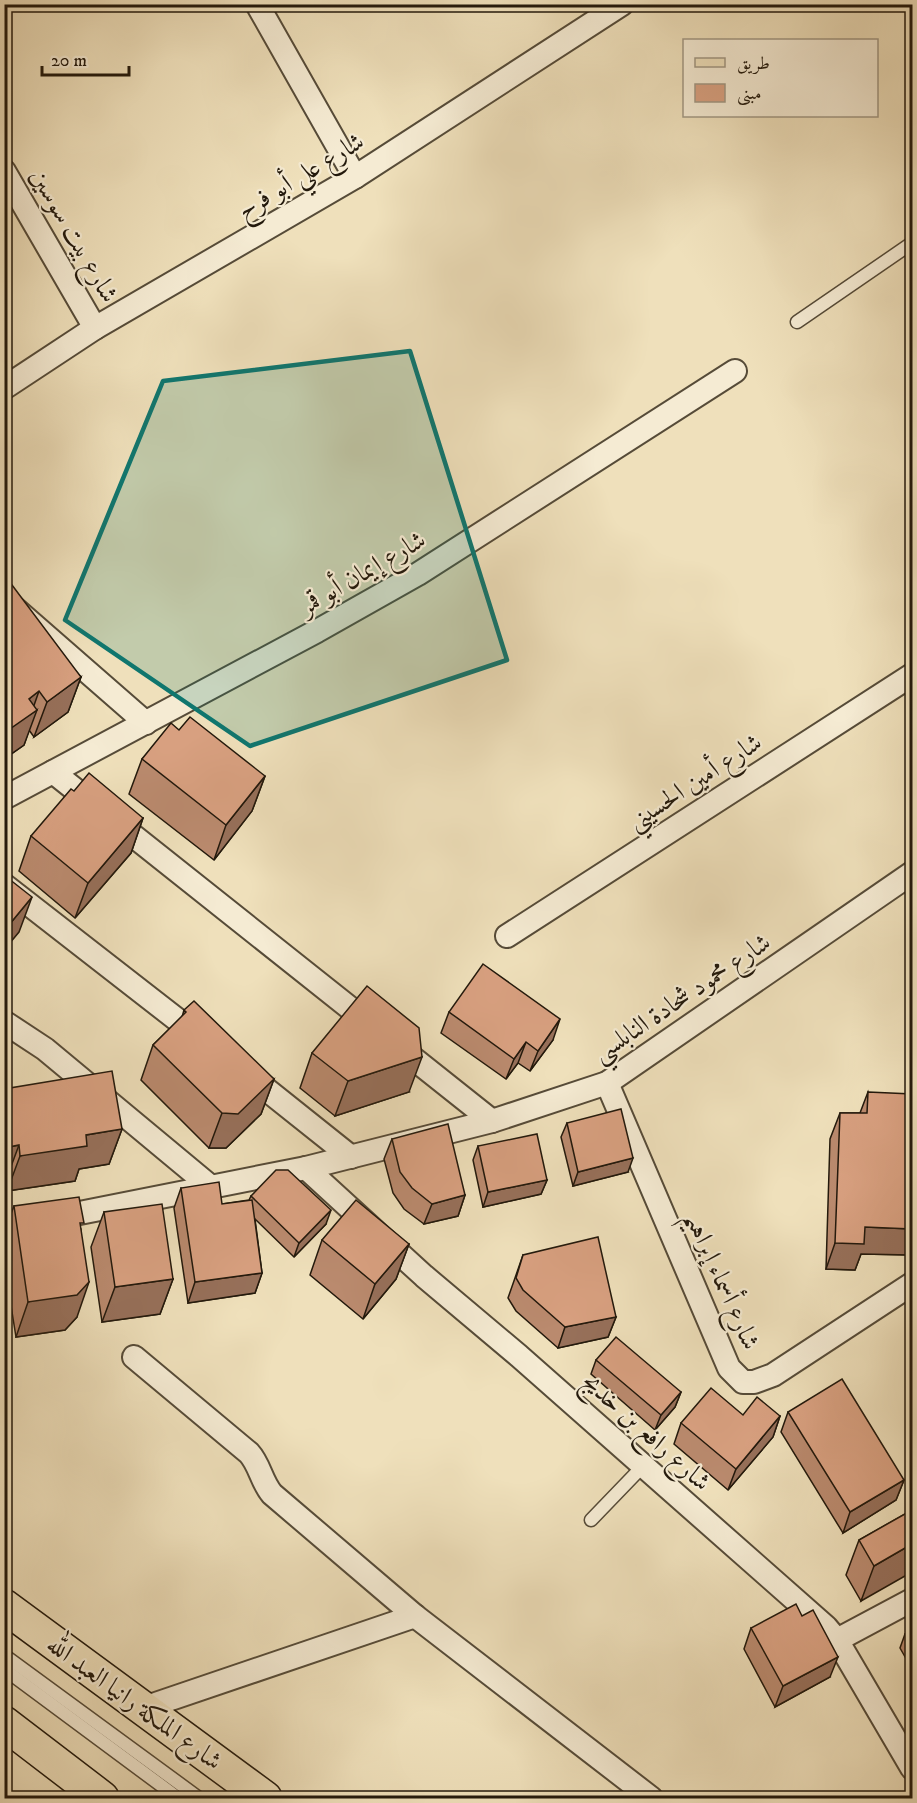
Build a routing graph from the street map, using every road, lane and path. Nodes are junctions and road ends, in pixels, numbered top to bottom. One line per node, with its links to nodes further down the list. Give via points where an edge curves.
1 (257, 4): 4 (street)
2 (621, 4): 4 (street, شارع علي أبو فرح)
3 (4, 171): 7 (street, شارع بيت سوسين)
4 (355, 177): 7 (street, شارع علي أبو فرح)
5 (912, 243): 6 (lane)
6 (797, 322)
7 (95, 328): 9 (street, شارع علي أبو فرح)
8 (735, 371): 12 (street, شارع إيمان أبو قمر, via 418,574)
9 (4, 388)
10 (4, 598): 12 (street)
11 (912, 675): 17 (street, شارع أمين الحسيني)
12 (146, 723): 13 (street, شارع إيمان أبو قمر)
13 (53, 772): 14 (street, شارع إيمان أبو قمر); 22 (street)
14 (4, 798)
15 (912, 873): 21 (street, شارع محمود شحادة النابلسي)
16 (4, 885): 19 (street)
17 (507, 936)
18 (4, 1022): 25 (street, via 45,1049)
19 (215, 1050)
20 (233, 1064): 23 (street)
21 (607, 1083): 22 (street, شارع محمود شحادة النابلسي); 27 (street, شارع أسماء إبراهيم, via 729,1368 742,1382 773,1375)
22 (492, 1121): 23 (street, شارع محمود شحادة النابلسي)
23 (351, 1157): 24 (street, شارع محمود شحادة النابلسي)
24 (306, 1168): 25 (street, شارع محمود شحادة النابلسي); 29 (street, شارع رافع بن خديج)
25 (211, 1187): 26 (street, شارع محمود شحادة النابلسي)
26 (4, 1228)
27 (912, 1284)
28 (134, 1357): 33 (street, via 249,1453 272,1494)
29 (643, 1466): 30 (lane); 34 (street, شارع رافع بن خديج)
30 (591, 1520)
31 (912, 1600): 34 (street)
32 (4, 1606): 37 (main road, شارع الملكة رانيا العبد الله)
33 (416, 1616): 37 (street); 44 (street)
34 (837, 1640): 39 (street, شارع رافع بن خديج)
35 (4, 1655): 42 (lane)
36 (4, 1669): 41 (lane)
37 (144, 1708): 43 (main road, شارع الملكة رانيا العبد الله)
38 (4, 1723): 40 (main road)
39 (912, 1768)
40 (102, 1798)
41 (178, 1798)
42 (199, 1798)
43 (265, 1798)
44 (651, 1798)

